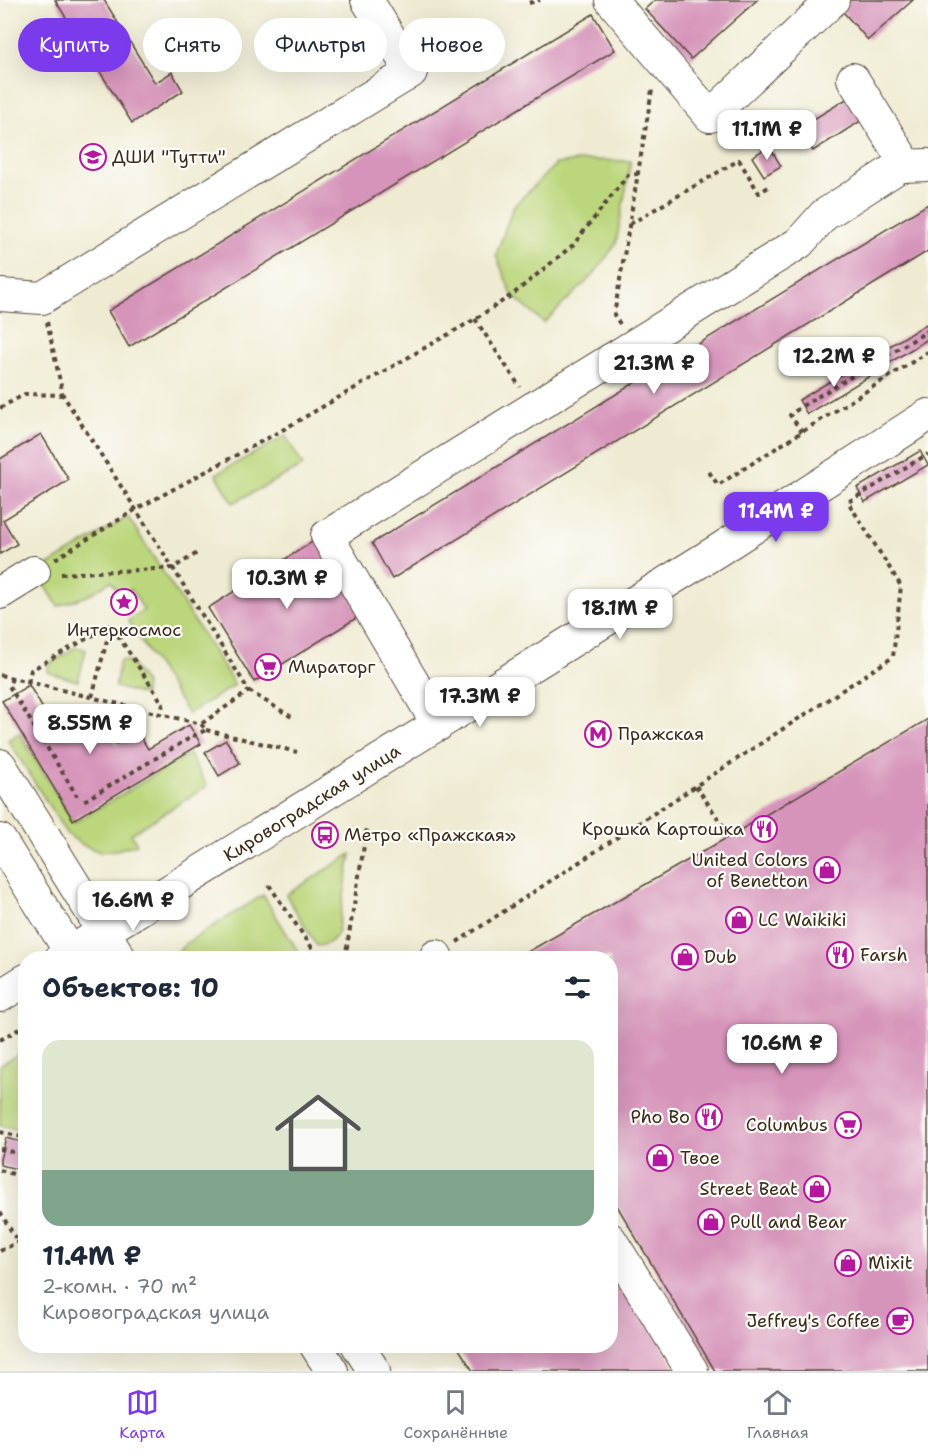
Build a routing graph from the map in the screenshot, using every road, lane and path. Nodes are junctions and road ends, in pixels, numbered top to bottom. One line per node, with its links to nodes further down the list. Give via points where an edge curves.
1 (366, 0): 13 (street, via 411,72)
2 (540, 0): 5 (path)
3 (611, 0): 4 (street, via 710,116)
4 (833, 0)
5 (529, 3)
6 (853, 79): 8 (street)
7 (653, 87): 9 (path)
8 (917, 165): 39 (street, via 900,166 824,215 799,243 327,536)
9 (638, 174): 11 (path); 15 (path, via 628,175 573,244 512,296)
10 (770, 186): 11 (path, via 759,193 739,160)
11 (630, 224): 14 (path)
12 (0, 295): 13 (street)
13 (42, 298): 19 (path)
14 (614, 315)
15 (475, 319): 18 (path); 25 (path)
16 (928, 331): 22 (path, via 790,415)
17 (928, 352): 22 (path)
18 (516, 382)
19 (63, 395): 20 (path, via 25,394); 25 (path)
20 (0, 408)
21 (928, 416): 39 (street, Кировоградская улица)
22 (802, 432): 24 (path, via 718,485)
23 (928, 454): 43 (path, via 848,502 901,586 893,657)
24 (709, 472)
25 (135, 510): 27 (path); 28 (path)
26 (199, 552): 27 (path)
27 (173, 568): 28 (path); 34 (path)
28 (31, 574): 29 (street)
29 (0, 593)
30 (111, 624): 33 (path, via 31,670); 35 (path); 36 (path, via 163,704)
31 (0, 675): 32 (path)
32 (12, 678): 33 (path); 44 (path, via 9,686)
33 (28, 682): 35 (path)
34 (249, 691): 37 (path); 38 (path)
35 (92, 697): 36 (path)
36 (160, 714): 38 (path)
37 (295, 719)
38 (201, 724): 40 (path)
39 (438, 725): 50 (street, Кировоградская улица)
40 (206, 730): 41 (path); 45 (path)
41 (297, 752)
42 (0, 765): 50 (street)
43 (696, 786): 47 (path); 56 (path)
44 (77, 796)
45 (82, 802)
46 (367, 828): 55 (path)
47 (730, 836)
48 (0, 840): 51 (street)
49 (269, 885): 54 (path)
50 (103, 932): 52 (street, Кировоградская улица); 53 (street)
51 (65, 951)
52 (75, 951)
53 (115, 951)
54 (314, 951)
55 (346, 951)
56 (445, 951)
57 (18, 986): 58 (street)
58 (0, 996)
59 (18, 1030): 60 (path)
60 (0, 1040)
61 (0, 1132): 62 (path)
62 (18, 1136)
63 (0, 1149): 64 (path)
64 (18, 1153)
65 (0, 1170): 66 (path)
66 (18, 1176)
67 (0, 1212): 68 (path)
68 (18, 1242): 69 (path)
69 (0, 1251)
70 (618, 1252): 75 (street)
71 (320, 1353): 73 (street)
72 (362, 1353): 74 (street)
73 (332, 1371)
74 (374, 1371)
75 (692, 1371)

